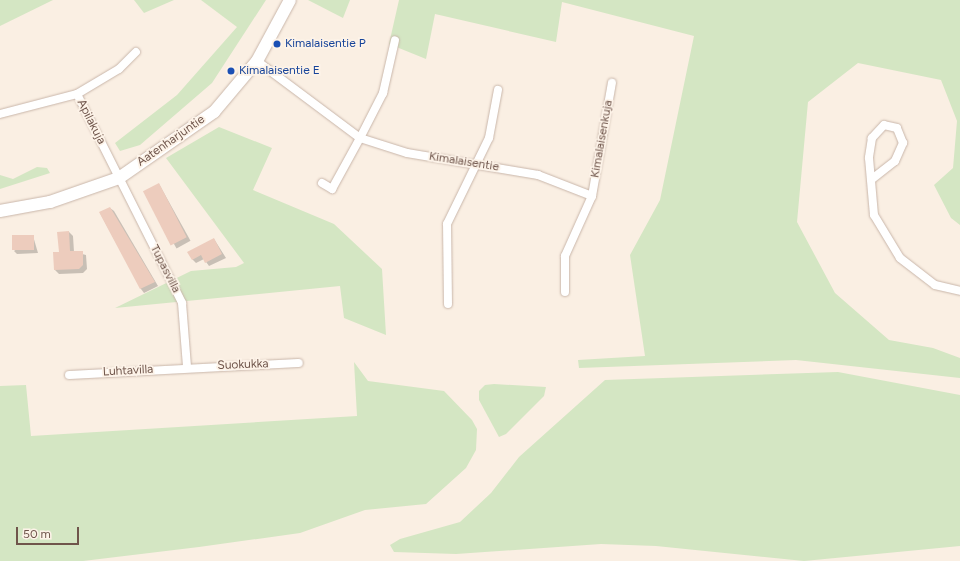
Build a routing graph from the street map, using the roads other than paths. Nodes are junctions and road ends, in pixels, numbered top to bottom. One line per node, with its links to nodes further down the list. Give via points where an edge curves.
1 (290, 0): 4 (street, Aatenharjuntie)
2 (395, 40): 9 (street, via 383,93)
3 (136, 52): 7 (street, via 119,69)
4 (257, 61): 9 (street, Kimalaisentie); 11 (street, Aatenharjuntie, via 214,112)
5 (612, 83): 14 (street, Kimalaisenkuja)
6 (498, 90): 10 (street, via 489,138)
7 (77, 94): 8 (street, Apilakuja); 11 (street, Apilakuja)
8 (0, 114)
9 (360, 138): 10 (street, Kimalaisentie, via 408,153); 13 (street, via 332,189)
10 (479, 164): 14 (street, Kimalaisentie, via 538,175); 18 (street, via 447,224)
11 (119, 178): 15 (street, Aatenharjuntie, via 50,202); 20 (street, Tupasvilla, via 182,303)
12 (872, 179): 12 (street, via 872,138 884,125 897,128 903,143 894,161); 16 (street, via 874,215 900,258 935,285)
13 (322, 183)
14 (592, 196): 17 (street, via 565,256)
15 (0, 211)
16 (960, 291)
17 (565, 292)
18 (448, 304)
19 (299, 363): 20 (street, Suokukka)
20 (187, 367): 21 (street, Luhtavilla)
21 (69, 375)

